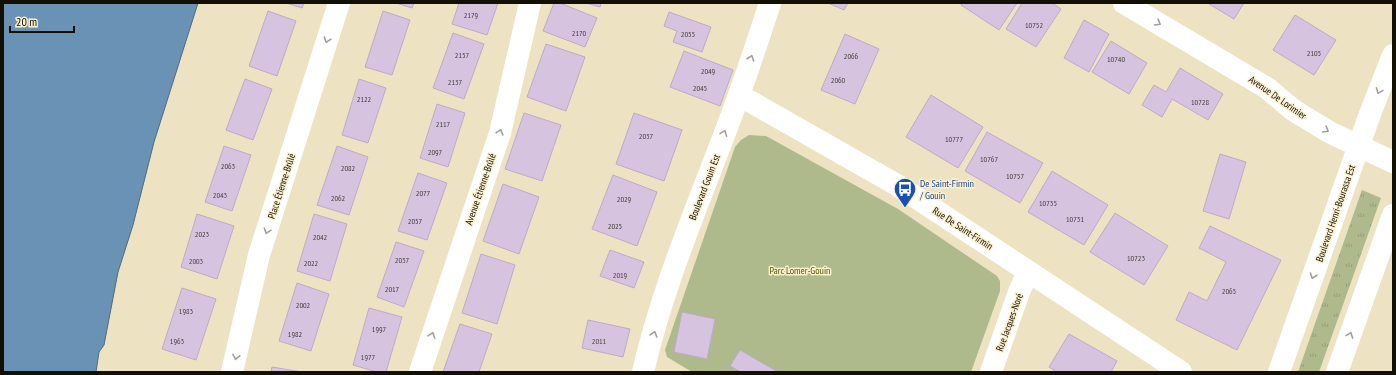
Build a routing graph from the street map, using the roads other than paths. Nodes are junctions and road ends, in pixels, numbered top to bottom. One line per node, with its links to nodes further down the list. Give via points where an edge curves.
1 (338, 3): 12 (street, Place Étienne-Brûlé, one-way to 12, via 259,254)
2 (530, 3): 13 (street, Avenue Étienne-Brûlé, one-way to 2, via 500,133)
3 (770, 3): 6 (street, Boulevard Gouin Est, one-way to 3)
4 (1124, 3): 7 (street, Avenue De Lorimier, one-way to 7, via 1268,88 1293,110)
5 (1393, 55): 7 (street, Boulevard Henri-Bourassa Est, one-way to 7)
6 (739, 95): 10 (street, Rue De Saint-Firmin, via 897,185); 11 (street, Boulevard Gouin Est, one-way to 6, via 677,257)
7 (1358, 147): 8 (street, Avenue De Lorimier); 16 (street, Boulevard Henri-Bourassa Est, one-way to 16)
8 (1393, 162)
9 (1393, 215): 17 (street, one-way to 9)
10 (1028, 272): 14 (street, Rue Jacques-Noré); 15 (street, Rue De Saint-Firmin)
11 (646, 371)
12 (232, 372)
13 (420, 372)
14 (991, 372)
15 (1181, 372)
16 (1279, 372)
17 (1337, 372)

